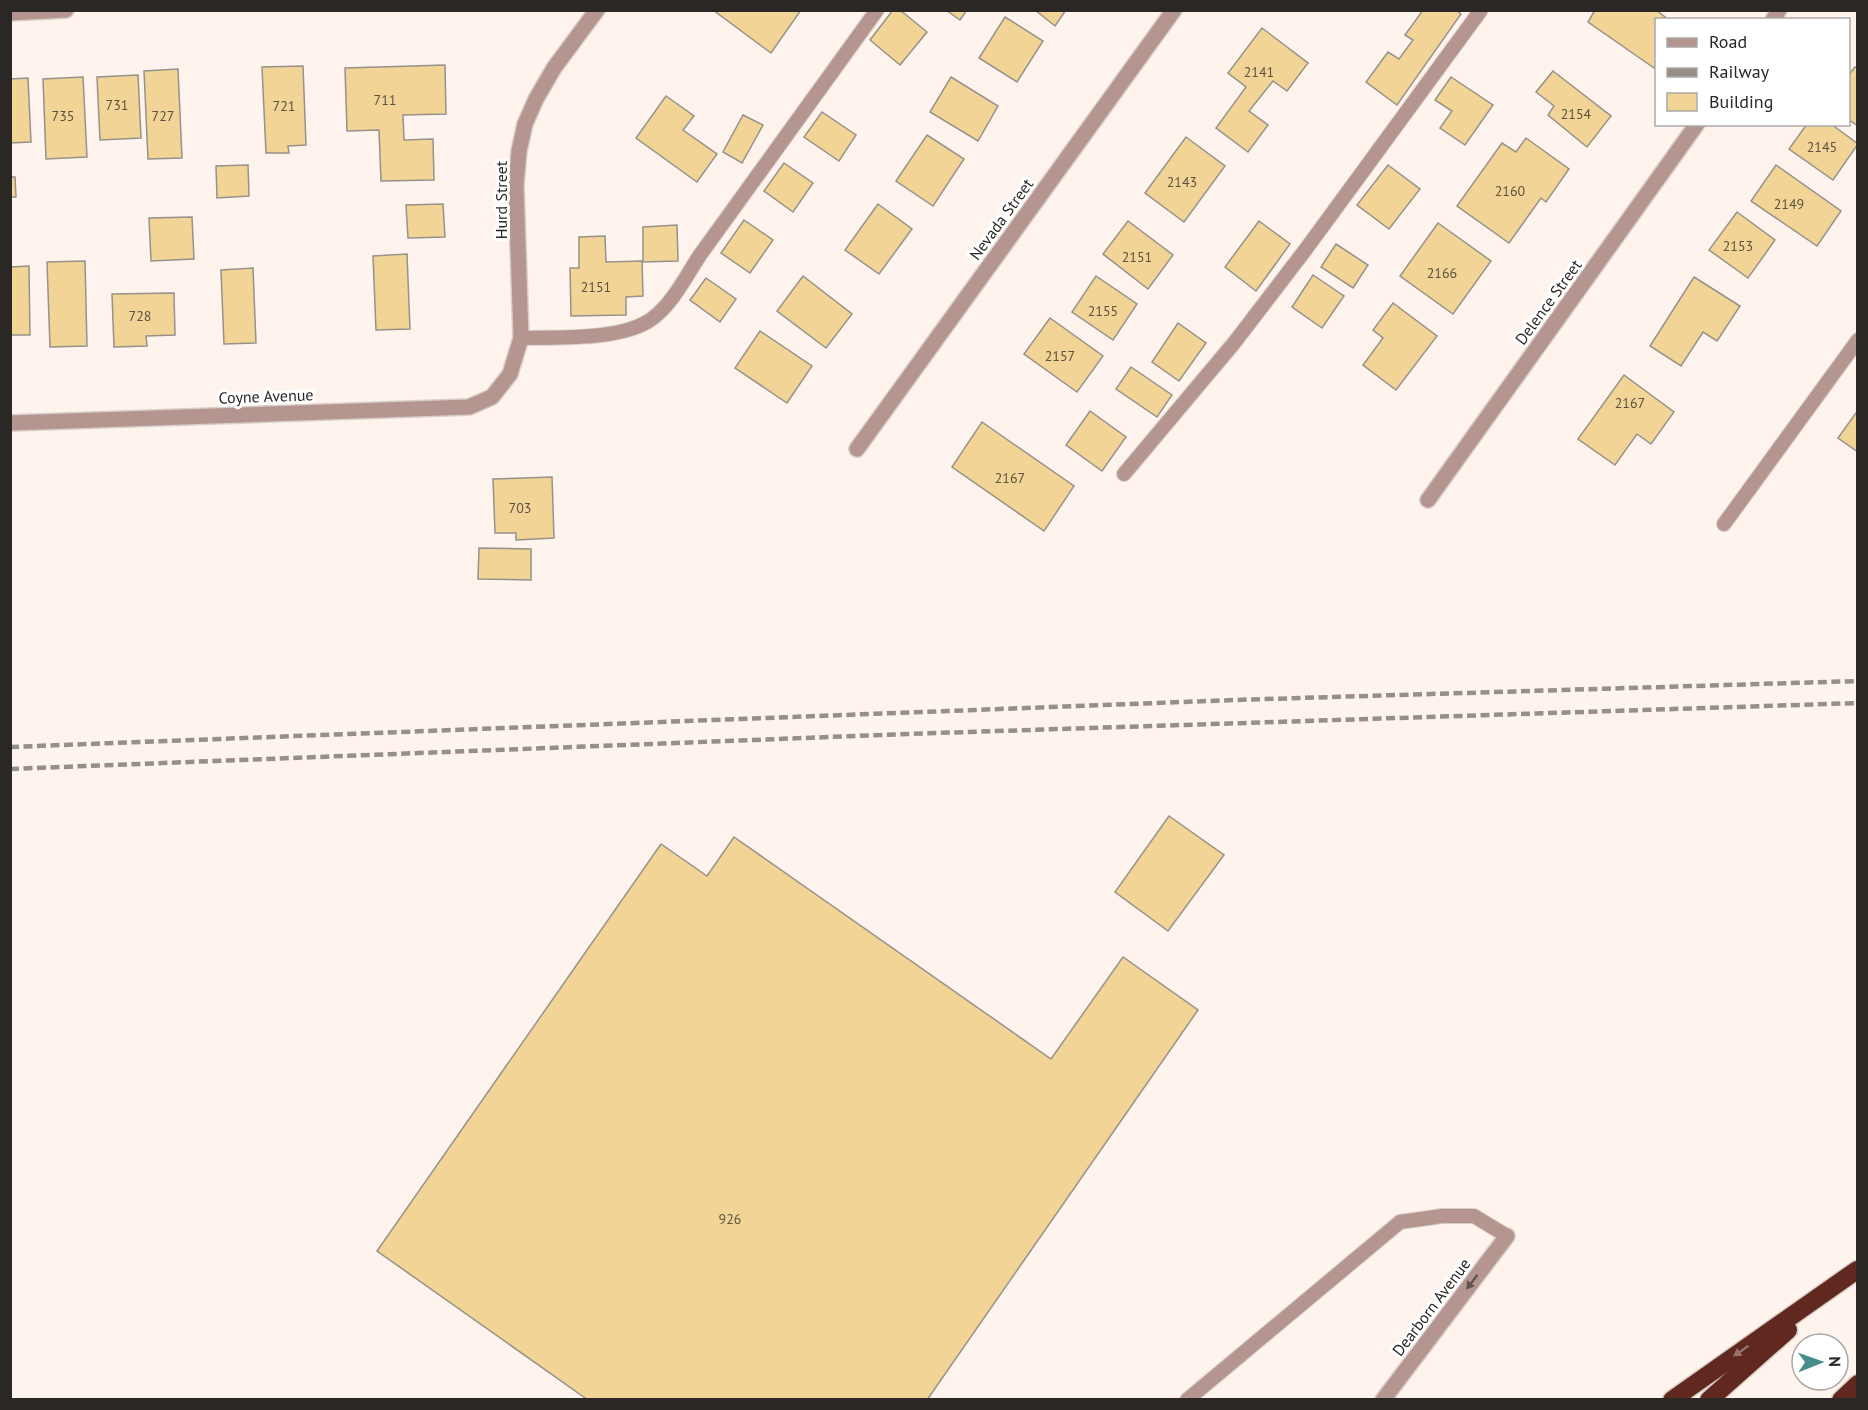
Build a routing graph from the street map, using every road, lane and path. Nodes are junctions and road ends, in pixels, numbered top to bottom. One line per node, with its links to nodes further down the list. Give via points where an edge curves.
1 (66, 10): 6 (street)
2 (597, 10): 8 (street, Hurd Street, via 554,68 525,124 516,185)
3 (877, 10): 8 (lane, via 674,296 652,319 616,334)
4 (1174, 10): 12 (street, Nevada Street)
5 (1481, 10): 13 (lane, via 1234,344)
6 (10, 13)
7 (1696, 126): 14 (street, Delence Street)
8 (521, 338): 10 (street, Hurd Street)
9 (1857, 340): 15 (lane)
10 (510, 374): 11 (street, Coyne Avenue, via 492,397 469,407)
11 (10, 423)
12 (857, 449)
13 (1124, 474)
14 (1428, 500)
15 (1724, 524)
16 (1507, 1236): 19 (lane, via 1474,1216 1400,1222); 20 (street, Dearborn Avenue, one-way to 20)
17 (1857, 1270): 21 (highway, one-way to 21); 22 (highway)
18 (1857, 1384): 23 (highway)
19 (1187, 1400)
20 (1383, 1400)
21 (1672, 1400)
22 (1709, 1400)
23 (1840, 1400)

